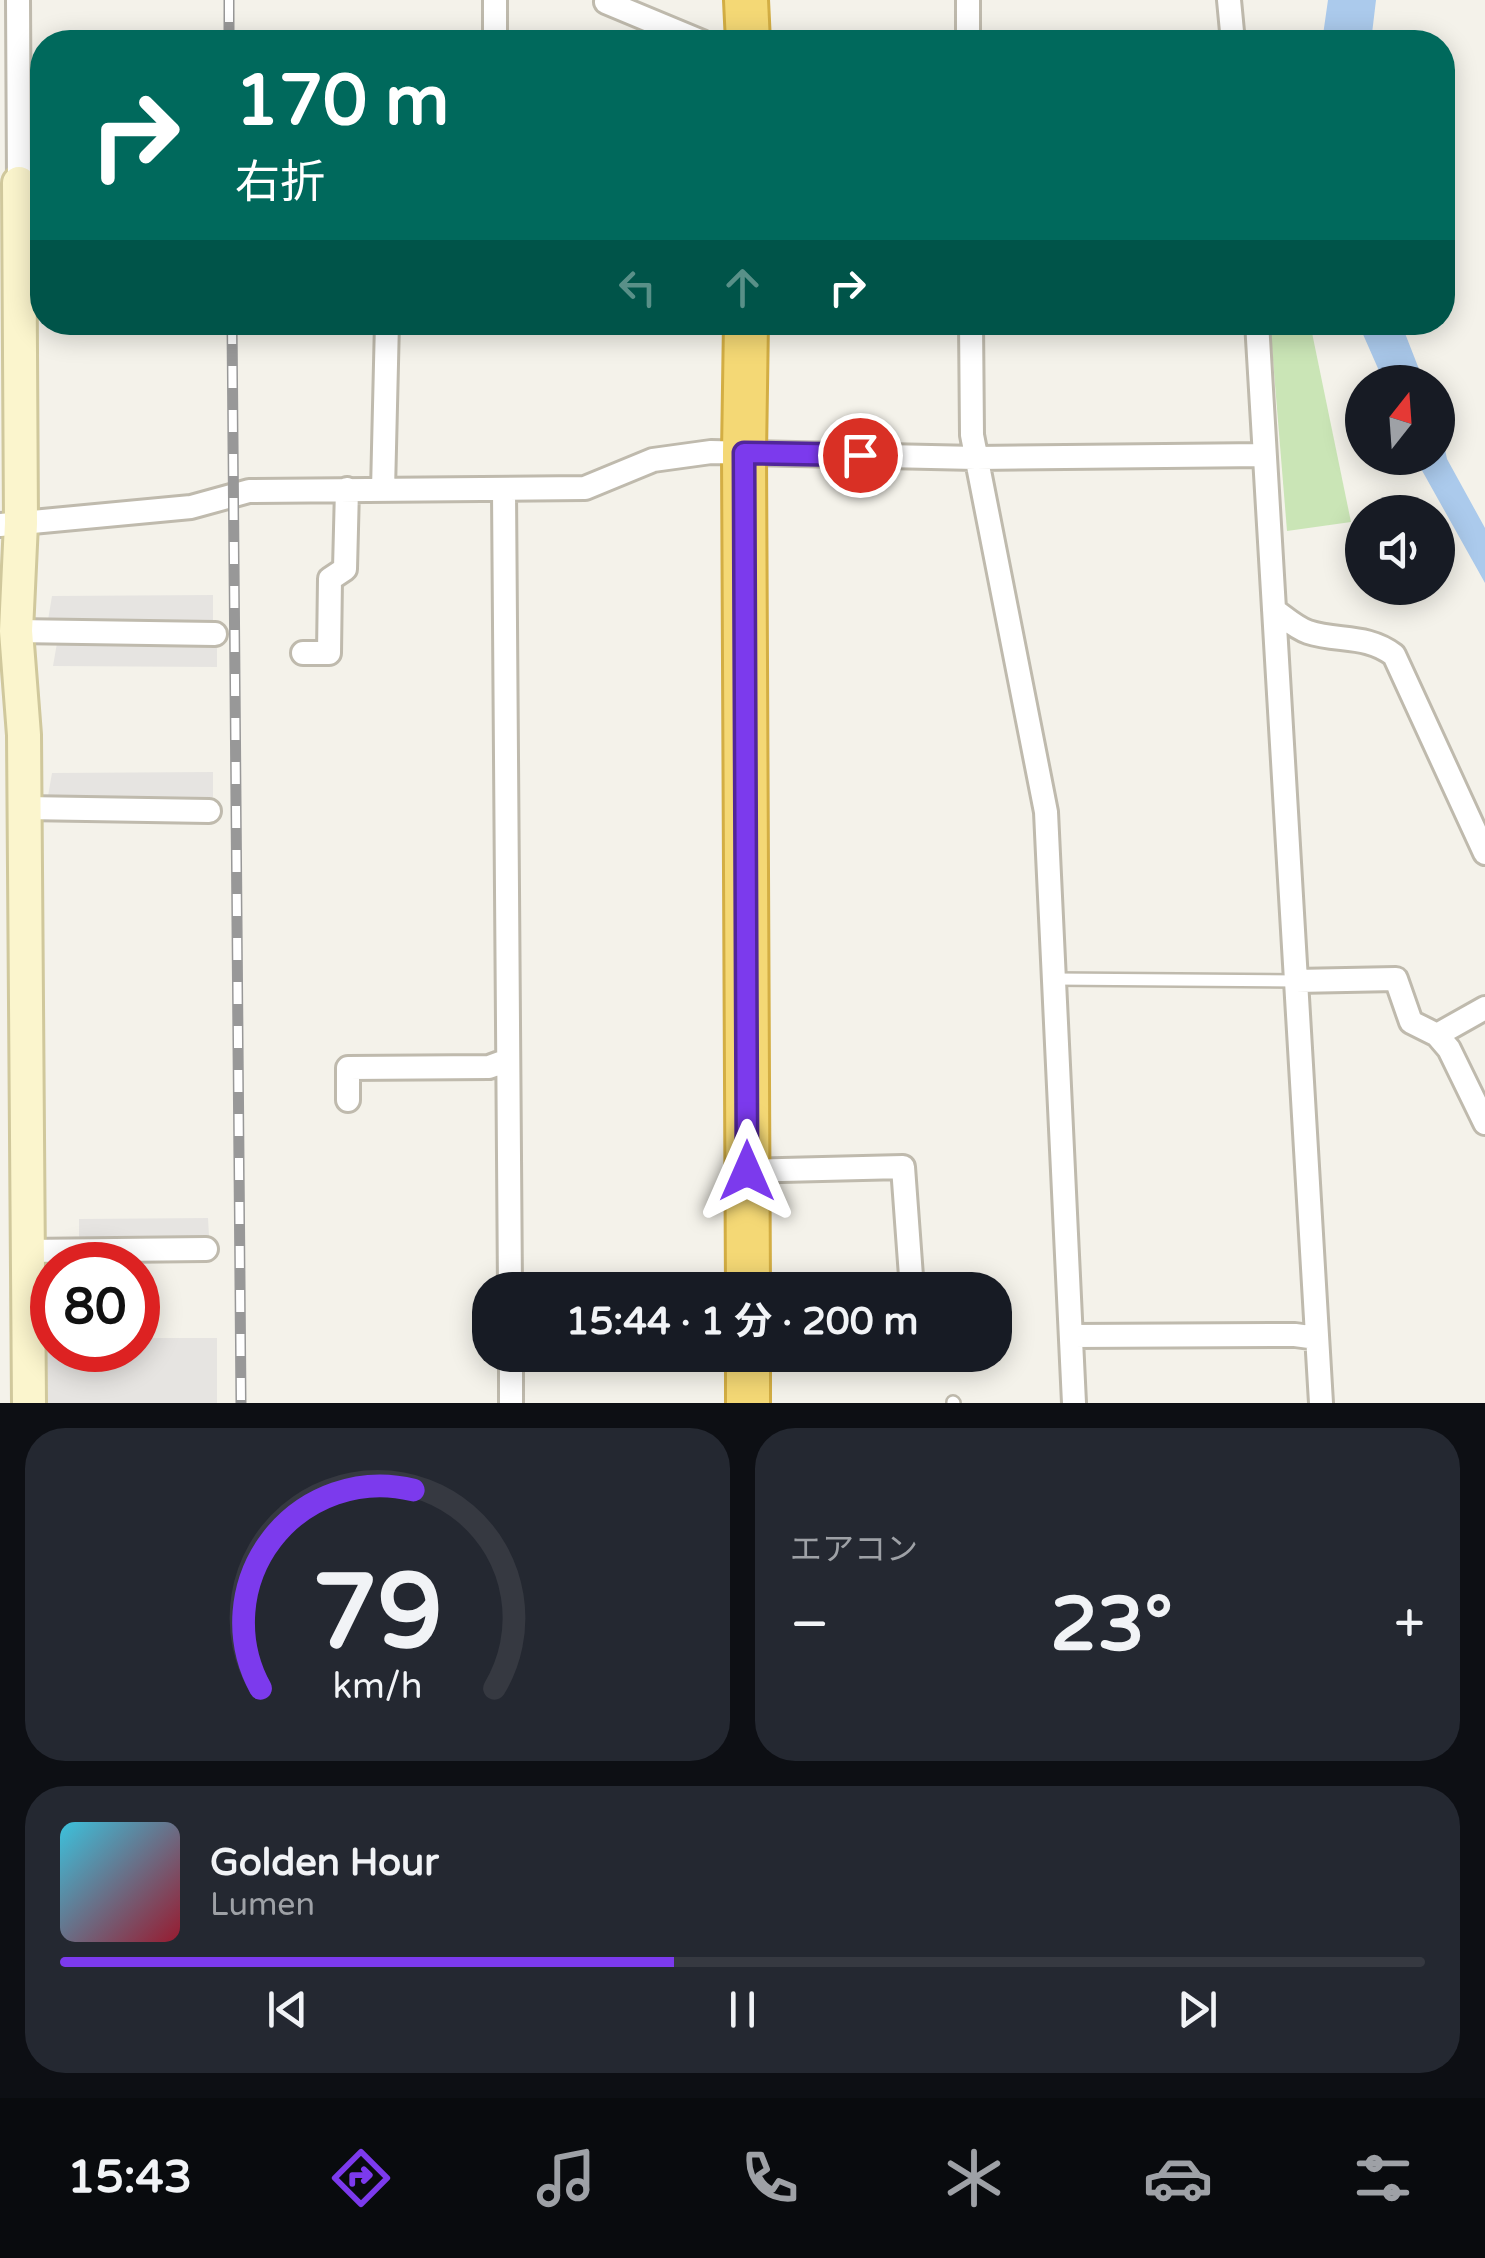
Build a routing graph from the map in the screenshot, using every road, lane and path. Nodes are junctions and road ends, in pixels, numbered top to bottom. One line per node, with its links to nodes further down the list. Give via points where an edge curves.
1 (18, 0): 12 (street)
2 (495, 0): 7 (street)
3 (746, 0): 9 (highway)
4 (968, 0): 10 (street)
5 (1229, 0): 11 (street)
6 (606, 2): 8 (street)
7 (496, 30)
8 (673, 30)
9 (747, 30)
10 (968, 30)
11 (1232, 30)
12 (30, 169)
13 (30, 199): 24 (street)
14 (386, 335): 22 (street)
15 (746, 335): 18 (highway)
16 (970, 335): 20 (street)
17 (1257, 335): 19 (street)
18 (744, 453): 20 (street); 23 (street, via 653,460 585,488); 41 (highway)
19 (1264, 456): 20 (street); 25 (street)
20 (976, 458): 33 (street, via 1046,812)
21 (346, 490): 22 (street); 24 (street, via 249,491 191,507); 28 (street, via 345,569 330,580 329,653)
22 (383, 490): 23 (street)
23 (504, 491): 38 (street)
24 (10, 524): 26 (street)
25 (1274, 610): 32 (street, via 1307,632 1374,642 1394,655); 34 (street)
26 (16, 631): 27 (street); 29 (street)
27 (216, 634)
28 (304, 653)
29 (12, 735): 30 (street)
30 (26, 808): 31 (street); 36 (street)
31 (209, 811)
32 (1485, 853)
33 (1054, 980): 34 (lane); 47 (street)
34 (1296, 980): 37 (street, via 1396,979 1411,1022); 48 (street)
35 (1485, 1008): 37 (street)
36 (13, 1010): 43 (street)
37 (1437, 1035): 40 (street)
38 (508, 1060): 39 (street, via 489,1068 348,1068); 44 (street)
39 (348, 1100)
40 (1485, 1124)
41 (747, 1171): 45 (highway); 46 (street, via 903,1167)
42 (206, 1249): 43 (street)
43 (26, 1250): 51 (street)
44 (510, 1272)
45 (748, 1272)
46 (911, 1272)
47 (1071, 1336): 48 (street); 54 (street)
48 (1317, 1338): 55 (street)
49 (511, 1372): 52 (street)
50 (748, 1372): 53 (highway)
51 (29, 1403)
52 (511, 1403)
53 (748, 1403)
54 (1074, 1403)
55 (1321, 1403)

